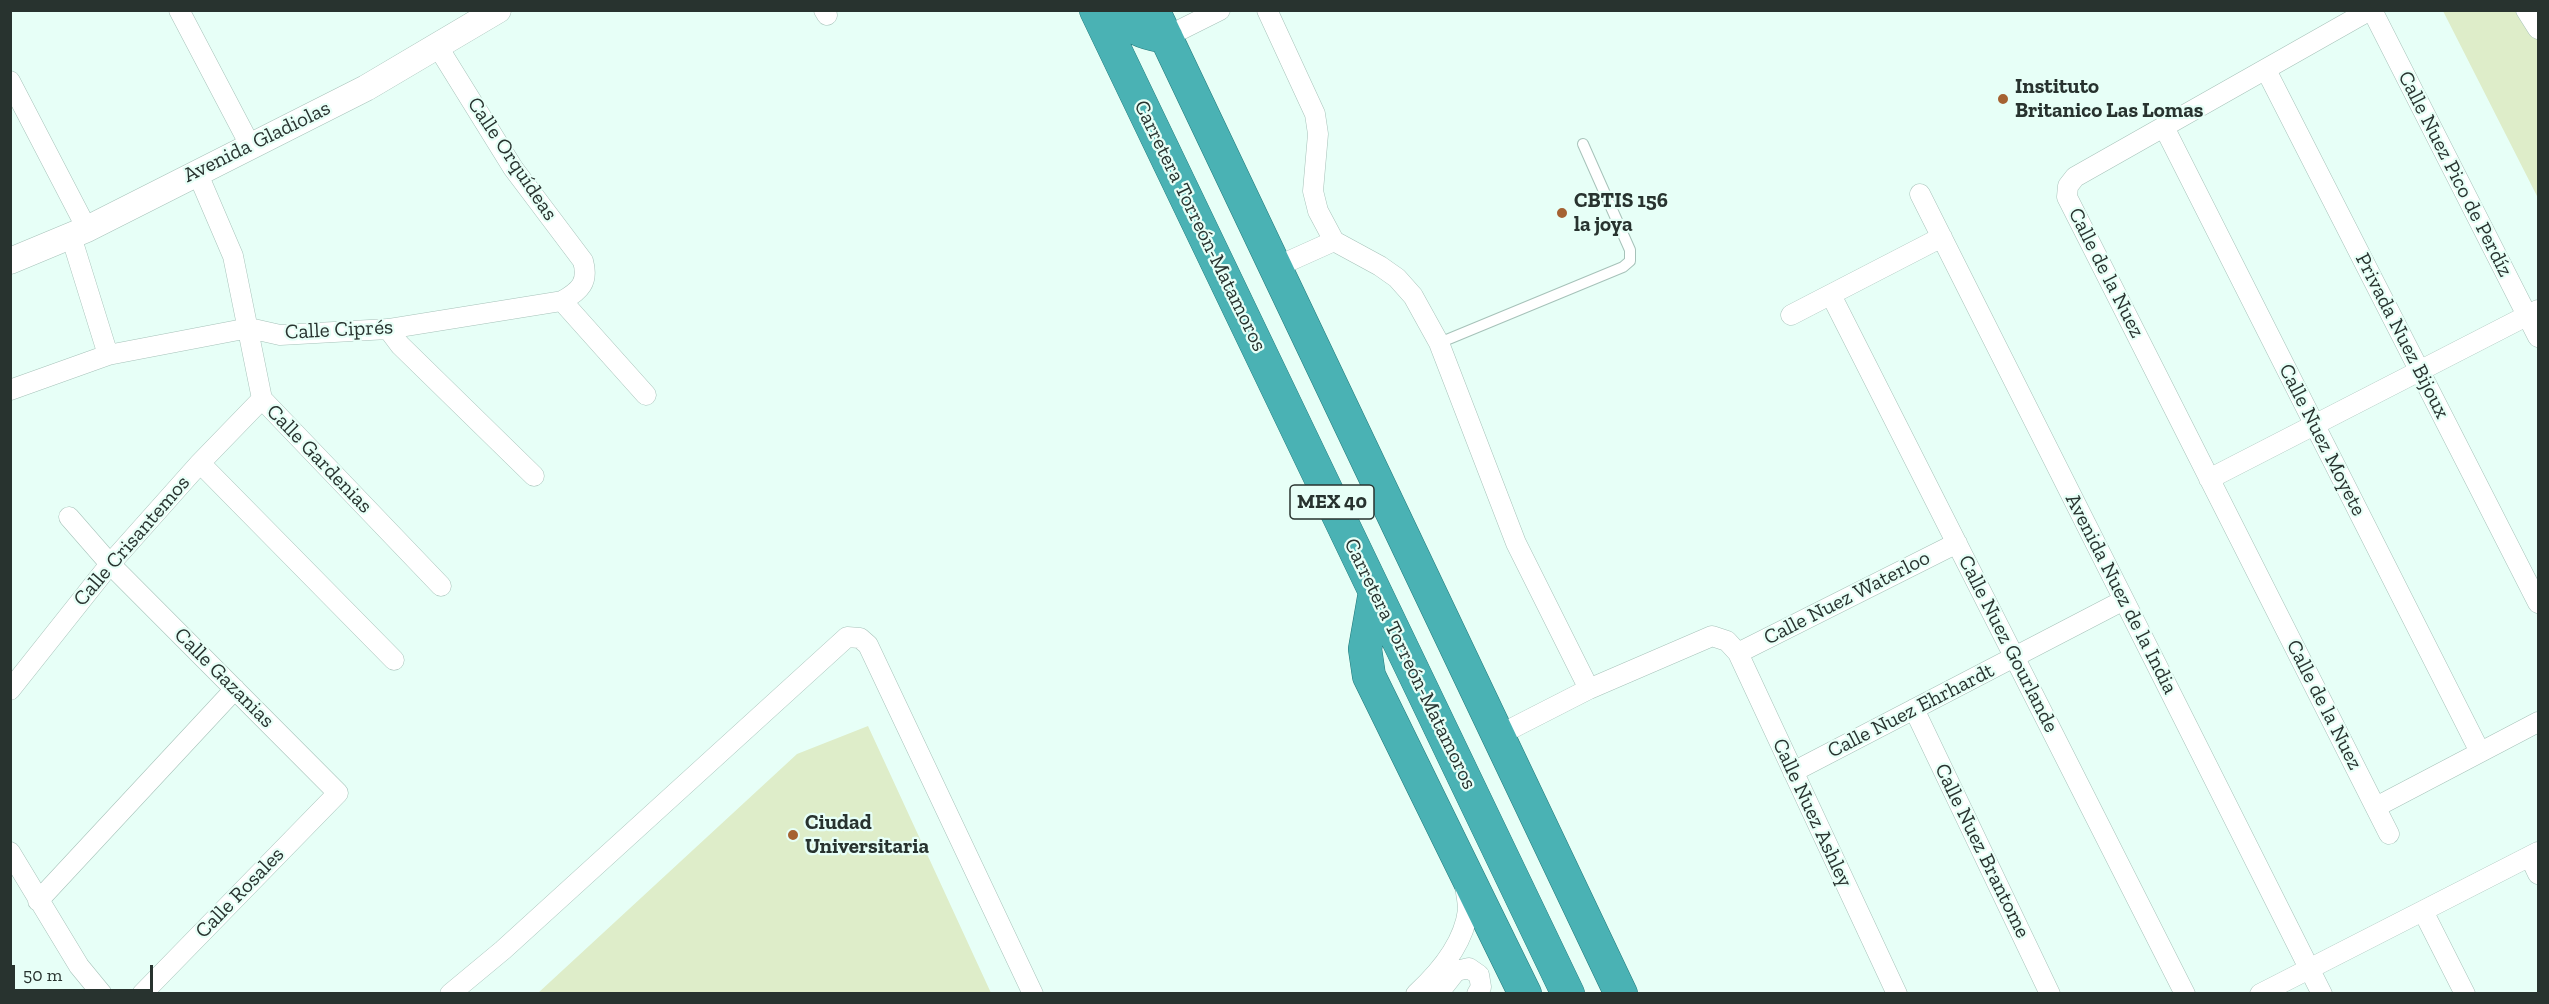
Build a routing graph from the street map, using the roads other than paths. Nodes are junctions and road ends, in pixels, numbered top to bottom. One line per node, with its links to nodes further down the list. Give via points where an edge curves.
1 (179, 10): 16 (street)
2 (498, 10): 11 (street, Avenida Gladiolas)
3 (1096, 10): 45 (highway, Carretera Torreón-Matamoros / MEX 40)
4 (1121, 10): 9 (highway, via 1137,30)
5 (1220, 10): 9 (street)
6 (1267, 10): 21 (street, via 1314,114 1318,134 1313,190 1318,211)
7 (2371, 10): 12 (street, Calle de la Nuez); 26 (street, Calle Nuez Pico de Perdíz)
8 (2526, 10): 10 (street)
9 (1159, 24): 23 (highway, MEX 40)
10 (2538, 29)
11 (438, 47): 16 (street, Avenida Gladiolas); 25 (street, Calle Orquídeas, via 513,168 583,261 586,272 581,288)
12 (2266, 70): 14 (street, Calle de la Nuez); 33 (street, Privada Nuez Bijoux)
13 (10, 81): 19 (street)
14 (2164, 127): 37 (street, Calle Nuez Moyete); 40 (street, Calle de la Nuez, via 2074,177 2067,197)
15 (1582, 144): 31 (lane, via 1630,250 1630,261)
16 (251, 147): 17 (street, Avenida Gladiolas)
17 (197, 172): 19 (street, Avenida Gladiolas); 28 (street, Calle Gardenias, via 233,256)
18 (1920, 194): 20 (street, Avenida Nuez de la India)
19 (79, 232): 22 (street, Avenida Gladiolas); 32 (street)
20 (1942, 237): 24 (street); 46 (street, Avenida Nuez de la India)
21 (1334, 241): 23 (street); 31 (street, via 1397,278 1413,296)
22 (10, 261)
23 (1276, 267): 56 (highway, MEX 40)
24 (1831, 295): 27 (street); 42 (street, Calle Nuez Gourlande)
25 (562, 301): 29 (street, Calle Ciprés); 35 (street)
26 (2533, 313): 30 (street, Calle Nuez Pico de Perdíz); 33 (street)
27 (1791, 315)
28 (249, 328): 29 (street, Calle Ciprés, via 280,335); 32 (street, Calle Ciprés); 36 (street, Calle Gardenias)
29 (388, 329): 39 (street)
30 (2538, 337)
31 (1439, 343): 52 (street, via 1516,543)
32 (108, 355): 34 (street, Calle Ciprés)
33 (2420, 371): 37 (street); 47 (street, Privada Nuez Bijoux)
34 (10, 390)
35 (646, 395)
36 (262, 399): 38 (street, Calle Crisantemos); 44 (street, Calle Gardenias)
37 (2315, 425): 40 (street); 57 (street, Calle Nuez Moyete)
38 (200, 463): 43 (street, Calle Crisantemos); 50 (street)
39 (534, 476)
40 (2209, 479): 60 (street, Calle de la Nuez)
41 (69, 517): 43 (street, Calle Gazanias)
42 (1957, 543): 48 (street, Calle Nuez Waterloo); 49 (street, Calle Nuez Gourlande)
43 (110, 564): 51 (street, Calle Gazanias); 53 (street, Calle Crisantemos)
44 (441, 586)
45 (1375, 592): 64 (highway, via 1365,649 1369,676); 77 (highway, Carretera Torreón-Matamoros / MEX 40)
46 (2124, 600): 49 (street, Calle Nuez Ehrhardt); 68 (street, Avenida Nuez de la India)
47 (2538, 603)
48 (1738, 653): 52 (street, Calle Nuez Ashley, via 1721,637 1712,636); 58 (street, Calle Nuez Ashley)
49 (2015, 658): 54 (street, Calle Nuez Ehrhardt); 81 (street, Calle Nuez Gourlande)
50 (394, 660)
51 (235, 689): 59 (street, Calle Gazanias); 66 (street)
52 (1589, 689): 56 (street)
53 (10, 690)
54 (1914, 709): 58 (street, Calle Nuez Ehrhardt); 80 (street, Calle Nuez Brantome)
55 (2538, 722): 57 (street)
56 (1499, 735): 78 (highway, MEX 40)
57 (2480, 752): 60 (street)
58 (1793, 772): 79 (street, Calle Nuez Ashley)
59 (338, 793): 70 (street, Calle Rosales)
60 (2376, 807): 61 (street, Calle de la Nuez)
61 (2389, 834)
62 (10, 852): 66 (street)
63 (2534, 854): 65 (street); 67 (street)
64 (1463, 868): 73 (street, via 1468,908 1460,940 1432,979); 76 (highway)
65 (2538, 874)
66 (38, 901): 69 (street, via 79,966)
67 (2423, 911): 68 (street); 84 (street)
68 (2309, 968): 82 (street); 83 (street, Avenida Nuez de la India)
69 (102, 993)
70 (142, 993)
71 (450, 993): 72 (street, via 503,950 848,637 860,638 868,645)
72 (1033, 993)
73 (1416, 993)
74 (1438, 993): 75 (street, via 1456,971 1468,968 1479,975 1481,987)
75 (1477, 993)
76 (1525, 993)
77 (1568, 993)
78 (1621, 993)
79 (1897, 993)
80 (2050, 993)
81 (2185, 993)
82 (2260, 993)
83 (2322, 993)
84 (2465, 993)

